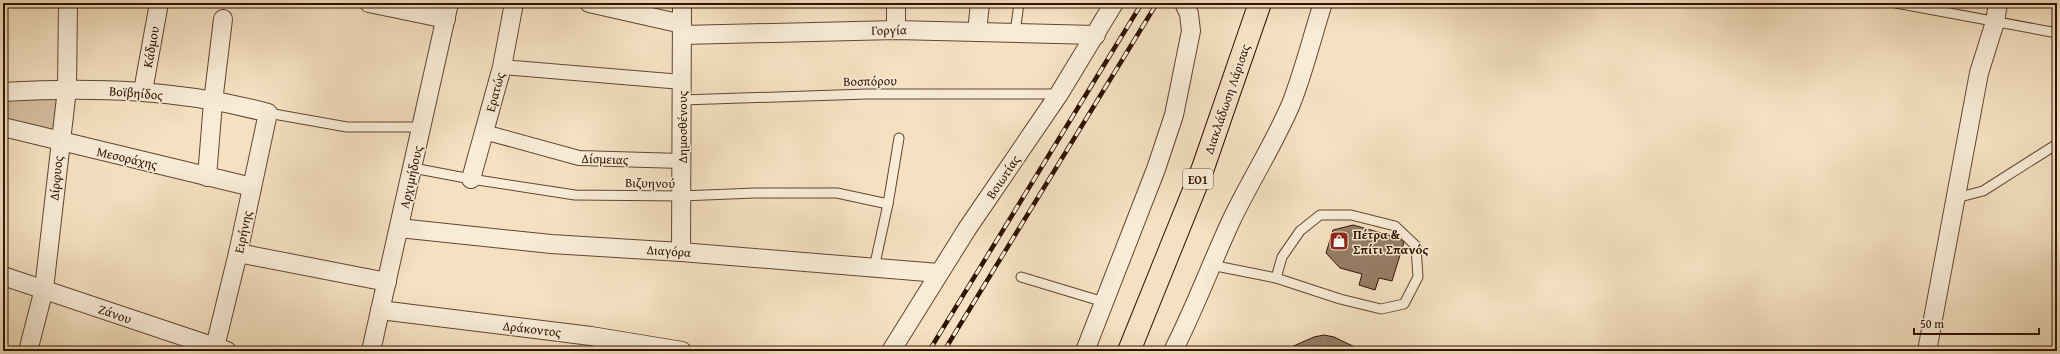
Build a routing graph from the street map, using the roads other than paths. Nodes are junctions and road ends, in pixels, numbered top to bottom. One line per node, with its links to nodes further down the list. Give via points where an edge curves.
1 (68, 3): 27 (street, Δίρφυος)
2 (160, 3): 28 (street, Κάδμου)
3 (369, 3): 16 (street)
4 (514, 3): 25 (street, Ερατώς)
5 (589, 3): 19 (street, Γοργία)
6 (682, 3): 19 (street, Δημοσθένους)
7 (896, 3): 20 (street)
8 (980, 3): 21 (street)
9 (1019, 3): 22 (lane)
10 (1114, 3): 24 (street, Βοιωτίας)
11 (1184, 3): 59 (street, via 1189,14 1191,31 1174,115 1156,169)
12 (1260, 3): 67 (main road, Διακλάδωση Λάρισας / ΕΟ1, via 1197,182)
13 (1323, 3): 51 (street, via 1308,56 1290,105)
14 (1896, 3): 18 (lane)
15 (1998, 3): 18 (street)
16 (448, 11): 35 (street, Αρχιμήδους)
17 (223, 19): 32 (street)
18 (1995, 22): 23 (lane); 46 (street, via 1979,73)
19 (682, 29): 20 (street, Γοργία); 26 (street, Δημοσθένους)
20 (896, 30): 21 (street, Γοργία)
21 (978, 32): 22 (street, Γοργία)
22 (1016, 33): 24 (street, Γοργία)
23 (2057, 33)
24 (1096, 35): 30 (street, Βοιωτίας)
25 (502, 67): 26 (street); 36 (street, Ερατώς)
26 (682, 82): 31 (street, Δημοσθένους)
27 (67, 89): 28 (street, Βοϊβηίδος); 29 (street, Βοϊβηίδος); 38 (street, Δίρφυος)
28 (143, 91): 32 (street, Βοϊβηίδος)
29 (3, 92)
30 (1059, 94): 31 (lane, Βοσπόρου, via 867,94); 53 (street, Βοιωτίας)
31 (682, 100): 40 (street, Δημοσθένους)
32 (213, 102): 33 (street, Βοϊβηίδος); 42 (street)
33 (268, 113): 35 (lane, via 347,127); 44 (street, Ειρήνης)
34 (3, 127): 38 (street, Μεσοράχης)
35 (422, 127): 41 (street, Αρχιμήδους)
36 (484, 132): 40 (street, Δίσμειας, via 579,158); 43 (street, Ερατώς)
37 (899, 138): 47 (lane)
38 (60, 142): 42 (street, Μεσοράχης); 58 (street, Δίρφυος)
39 (2057, 144): 46 (lane, via 1984,190)
40 (682, 161): 45 (street, Δημοσθένους)
41 (413, 168): 43 (lane, Βιζυηνού); 48 (street, Αρχιμήδους)
42 (207, 177): 44 (street, Μεσοράχης)
43 (471, 179): 45 (lane, Βιζυηνού, via 575,195)
44 (252, 187): 50 (street, Ειρήνης)
45 (681, 196): 47 (lane, Βιζυηνού, via 837,193); 49 (street, Δημοσθένους)
46 (1956, 198): 69 (street)
47 (888, 204): 52 (lane)
48 (399, 228): 49 (street, Διαγόρα, via 551,244); 57 (street, Αρχιμήδους)
49 (681, 252): 52 (street, Διαγόρα)
50 (238, 253): 57 (street); 61 (street, Ειρήνης)
51 (1211, 265): 56 (lane); 68 (street, via 1194,311)
52 (874, 268): 53 (street, Διαγόρα)
53 (940, 273): 65 (street, Βοιωτίας)
54 (3, 276): 58 (street, Ζάνου)
55 (1021, 277): 59 (lane)
56 (1276, 278): 56 (lane, via 1340,299 1381,309 1404,304 1418,278 1416,246 1395,226 1351,215 1320,215 1300,231 1282,257)
57 (387, 282): 60 (street, Αρχιμήδους)
58 (44, 289): 61 (street, Ζάνου); 62 (street, Δίρφυος)
59 (1104, 302): 66 (street)
60 (380, 310): 63 (street, Αρχιμήδους); 64 (street, Δράκοντος, via 584,335)
61 (218, 350)
62 (28, 351)
63 (371, 351)
64 (682, 351)
65 (891, 351)
66 (1085, 351)
67 (1129, 351)
68 (1173, 351)
69 (1927, 351)

